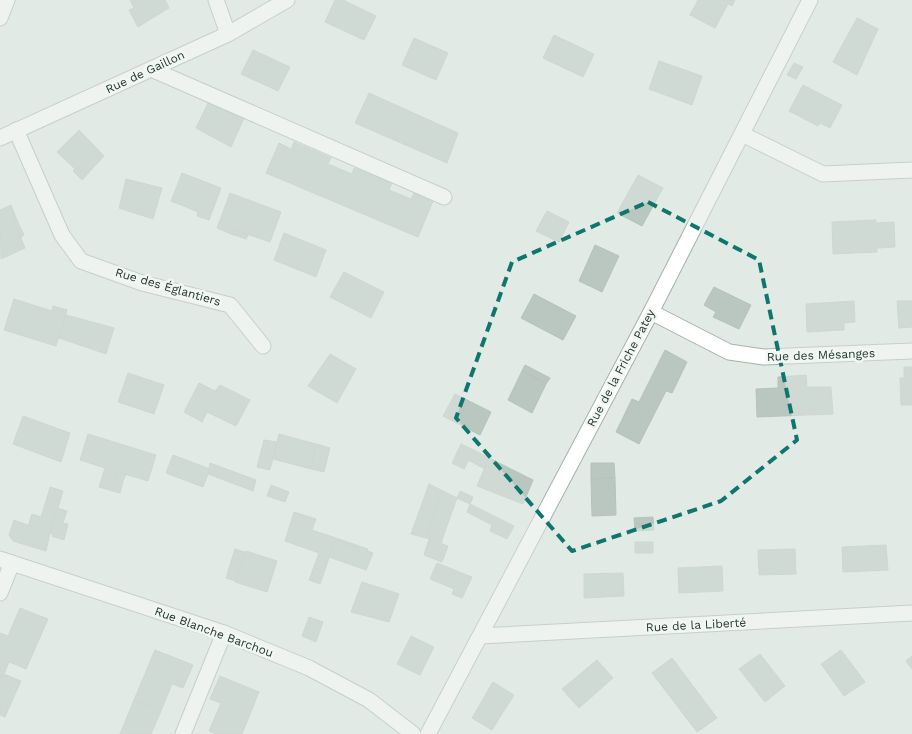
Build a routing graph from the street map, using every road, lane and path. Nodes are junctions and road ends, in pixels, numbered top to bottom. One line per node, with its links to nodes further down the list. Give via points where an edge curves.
1 (7, 0): 5 (street)
2 (216, 0): 6 (street)
3 (287, 0): 6 (street, Rue de Gaillon)
4 (810, 0): 9 (street, Rue de la Friche Patey)
5 (0, 18)
6 (228, 34): 7 (street, Rue de Gaillon)
7 (151, 69): 8 (street, Rue de Gaillon); 12 (street)
8 (16, 130): 10 (street, Rue de Gaillon); 14 (street, Rue des Églantiers, via 62,235 82,260 142,283 230,305)
9 (742, 134): 11 (street, via 823,174); 13 (street, Rue de la Friche Patey)
10 (0, 138)
11 (912, 170)
12 (444, 197)
13 (651, 312): 15 (street, Rue des Mésanges, via 729,352 764,357); 20 (street, Rue de la Friche Patey)
14 (263, 346)
15 (912, 351)
16 (6, 561): 17 (street); 19 (street, Rue Blanche Barchou)
17 (0, 593)
18 (912, 613): 20 (street, Rue de la Liberté)
19 (224, 633): 21 (street); 22 (street, Rue Blanche Barchou, via 309,668 369,700)
20 (481, 636): 23 (street, Rue de la Friche Patey)
21 (183, 734)
22 (413, 734)
23 (428, 734)

